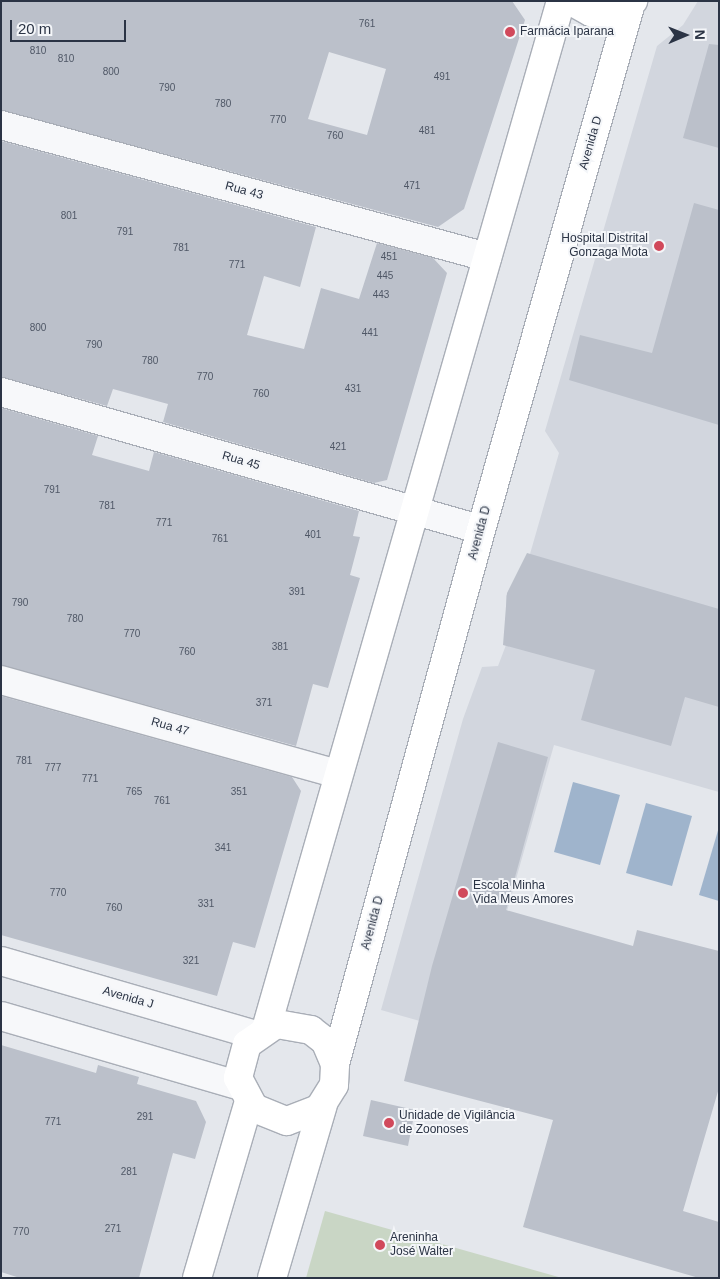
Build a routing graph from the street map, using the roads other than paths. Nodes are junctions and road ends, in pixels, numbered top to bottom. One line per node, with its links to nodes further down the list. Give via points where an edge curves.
1 (561, 1): 5 (main road)
2 (571, 1): 3 (main road, via 591,12 607,13)
3 (632, 2): 8 (main road, Avenida D)
4 (1, 125): 5 (street, Rua 43)
5 (488, 257): 7 (main road)
6 (1, 392): 7 (street, Rua 45)
7 (415, 511): 8 (street, Rua 45); 10 (main road)
8 (481, 530): 14 (main road, Avenida D)
9 (1, 680): 10 (street, Rua 47)
10 (338, 774): 13 (main road)
11 (1, 961): 13 (street, Avenida J)
12 (1, 1016): 15 (street)
13 (261, 1032): 14 (main road, via 294,1024 311,1030 325,1041); 15 (main road, via 239,1060)
14 (335, 1064): 16 (main road, via 334,1085)
15 (245, 1094): 16 (main road, via 269,1118 287,1121 304,1118); 17 (main road)
16 (323, 1105): 18 (main road)
17 (197, 1278)
18 (272, 1278)

